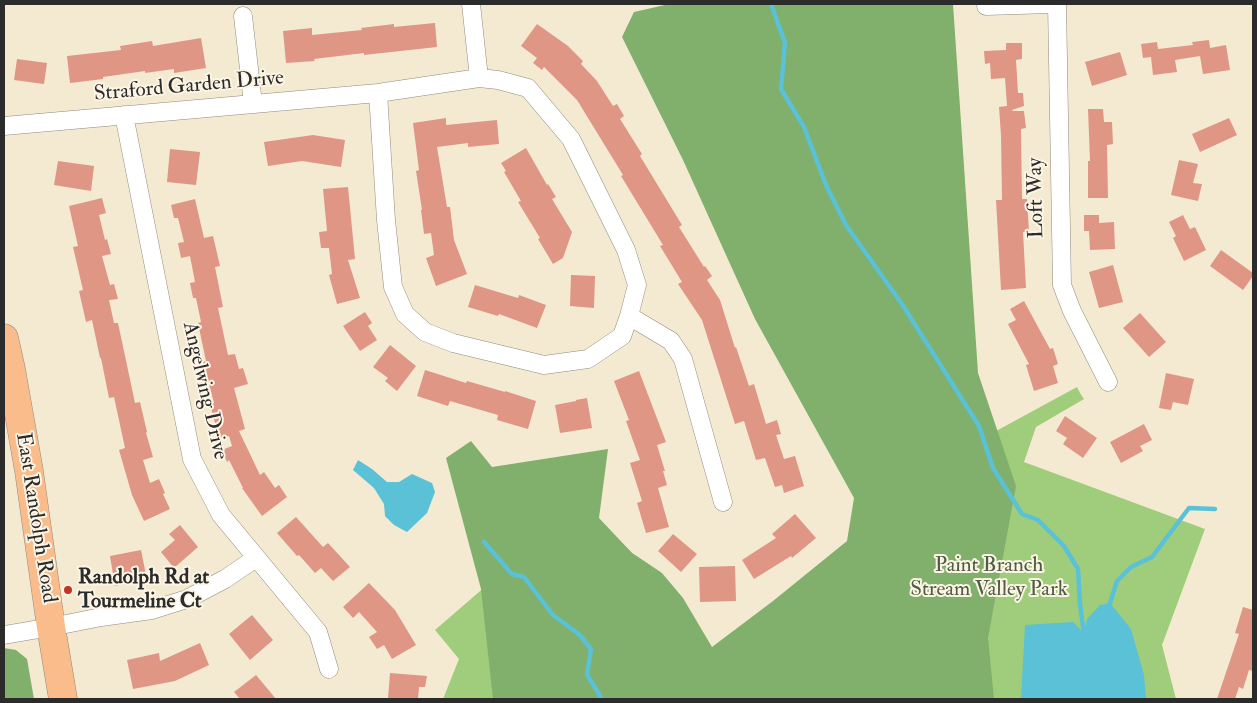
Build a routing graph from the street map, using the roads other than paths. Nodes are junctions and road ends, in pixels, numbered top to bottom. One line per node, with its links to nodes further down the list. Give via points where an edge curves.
1 (471, 4): 6 (street)
2 (1052, 4): 4 (street)
3 (1057, 4): 13 (street, Loft Way, via 1062,285)
4 (986, 6)
5 (243, 16): 8 (street)
6 (479, 78): 7 (street, Straford Garden Drive); 11 (street, Straford Garden Drive, via 528,88 571,139 626,250 637,285)
7 (378, 93): 8 (street, Straford Garden Drive); 11 (street, Straford Garden Drive, via 393,287 405,314 425,332 453,343 544,365 588,358 622,336)
8 (253, 104): 9 (street, Straford Garden Drive)
9 (124, 116): 10 (street, Straford Garden Drive); 15 (street, Angelwing Drive, via 192,459 221,515)
10 (4, 126)
11 (630, 316): 14 (street, via 671,341 683,359)
12 (4, 338): 16 (main road, East Randolph Road, via 29,471)
13 (1108, 382)
14 (723, 502)
15 (256, 558): 16 (street, via 187,599 152,610); 18 (street, Angelwing Drive, via 318,632)
16 (51, 628): 17 (street); 19 (main road, East Randolph Road)
17 (4, 635)
18 (329, 669)
19 (63, 699)

